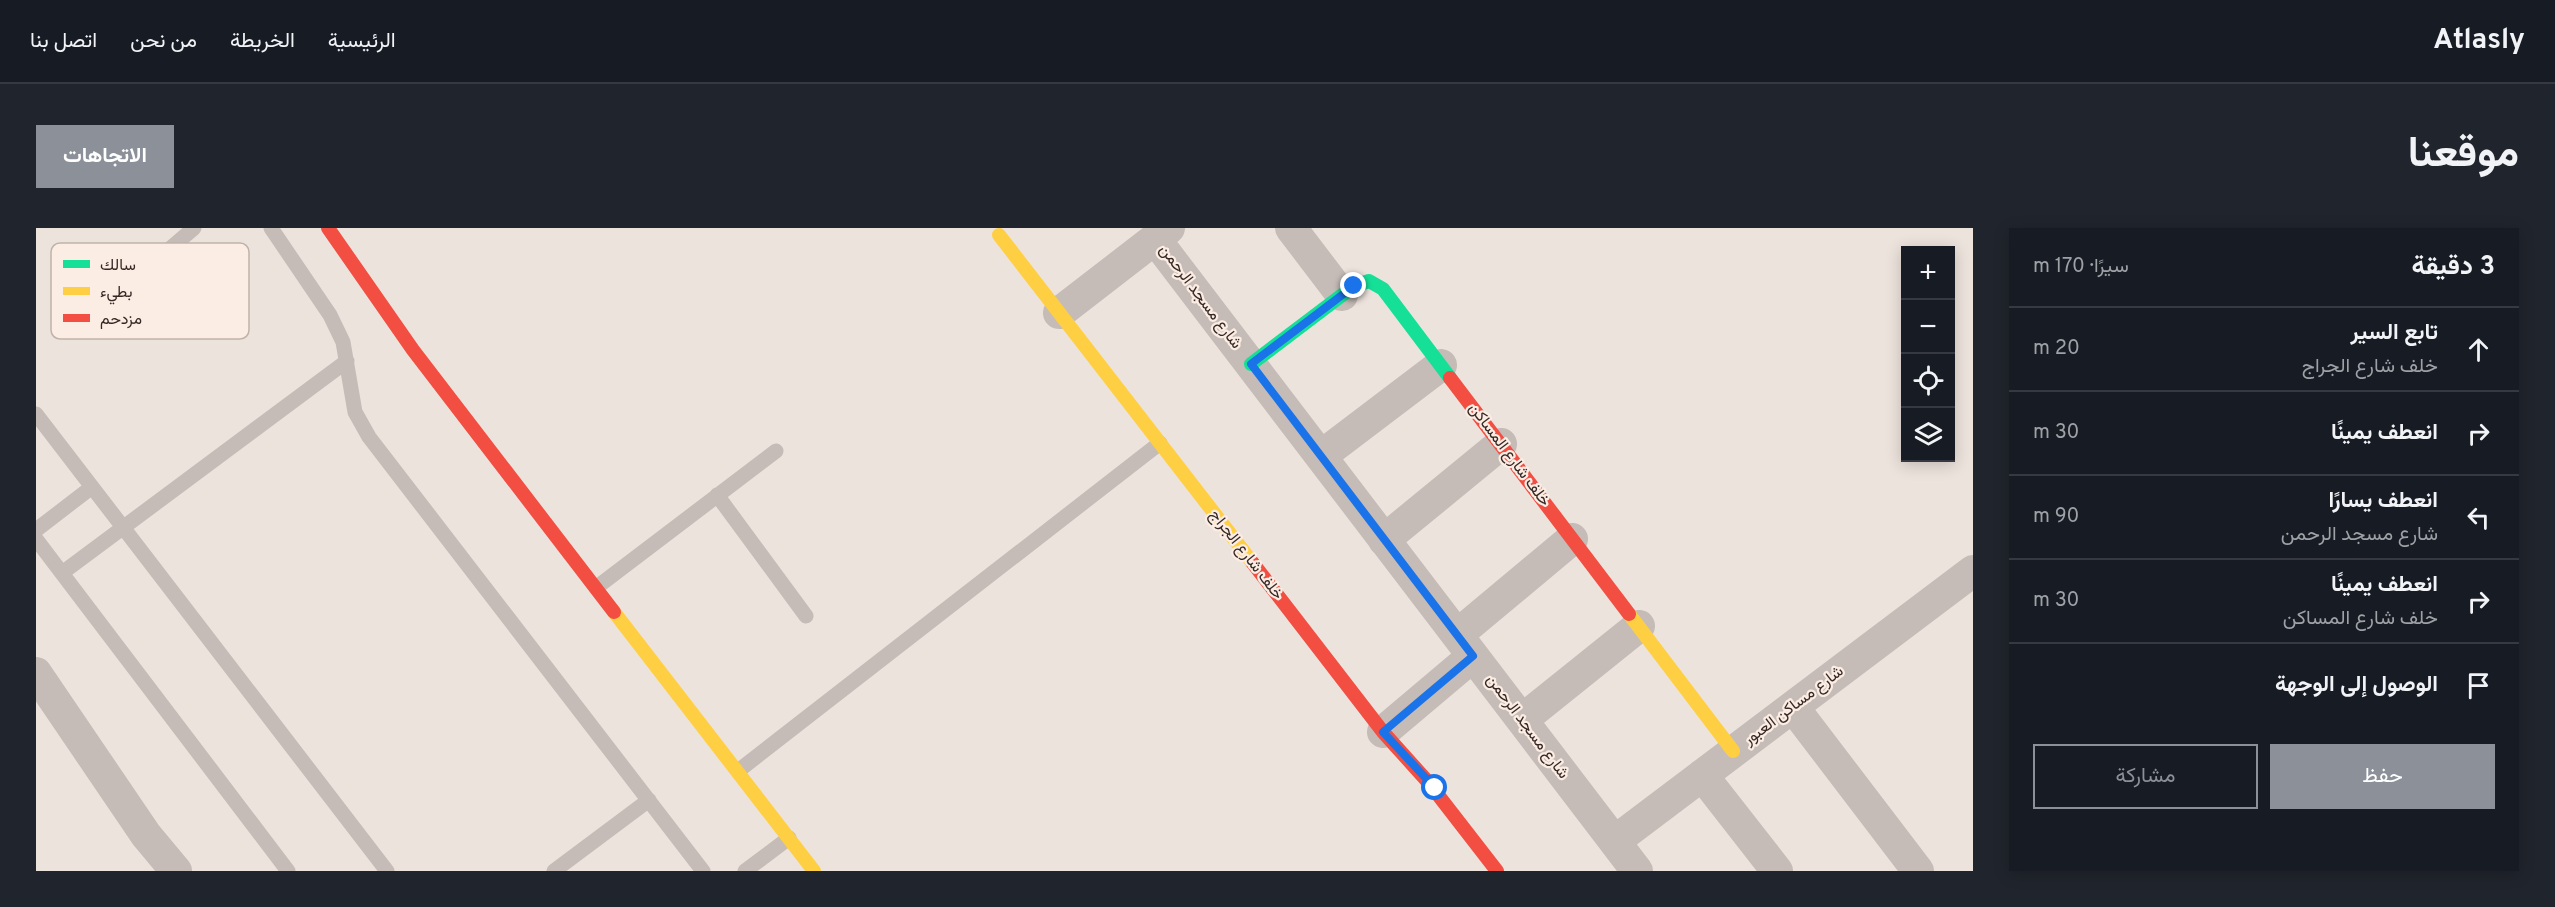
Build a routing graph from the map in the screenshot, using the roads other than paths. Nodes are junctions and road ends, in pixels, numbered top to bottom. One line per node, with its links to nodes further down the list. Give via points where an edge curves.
1 (194, 228): 7 (lane)
2 (271, 228): 10 (lane, via 330,315)
3 (328, 228): 27 (street, via 413,350)
4 (1291, 228): 8 (street)
5 (1162, 233): 9 (street); 11 (street, شارع مسجد الرحمن)
6 (999, 235): 9 (street, خلف شارع الجراج)
7 (177, 243)
8 (1342, 295): 11 (street, خلف شارع المساكن); 12 (street, خلف شارع المساكن, via 1361,282 1383,288)
9 (1059, 313): 14 (street, خلف شارع الجراج)
10 (347, 361): 20 (lane); 38 (lane, via 355,412 369,437)
11 (1251, 364): 17 (street, شارع مسجد الرحمن)
12 (1441, 365): 15 (street, خلف شارع المساكن); 17 (street)
13 (36, 414): 18 (lane)
14 (1160, 443): 34 (street, خلف شارع الجراج); 36 (lane)
15 (1501, 444): 23 (street, خلف شارع المساكن); 24 (street)
16 (776, 451): 19 (lane)
17 (1321, 456): 24 (street, شارع مسجد الرحمن)
18 (92, 487): 20 (lane); 21 (lane)
19 (717, 495): 27 (lane); 28 (lane)
20 (123, 527): 26 (lane); 43 (lane)
21 (36, 530)
22 (36, 539): 26 (lane)
23 (1572, 539): 29 (street, خلف شارع المساكن); 30 (street)
24 (1384, 540): 30 (street, شارع مسجد الرحمن)
25 (1973, 571): 32 (street, شارع مساكن العبور)
26 (62, 573): 42 (lane)
27 (597, 587): 36 (street)
28 (806, 616)
29 (1639, 626): 33 (street); 35 (street, خلف شارع المساكن)
30 (1465, 645): 33 (street, شارع مسجد الرحمن); 34 (street)
31 (36, 673): 41 (street, via 146,835)
32 (1793, 707): 35 (street, شارع مساكن العبور); 51 (street)
33 (1522, 720): 40 (street, شارع مسجد الرحمن)
34 (1383, 732): 48 (street, خلف شارع الجراج, via 1435,788)
35 (1733, 751): 37 (street, شارع مساكن العبور)
36 (738, 771): 39 (street)
37 (1702, 775): 40 (street, شارع مساكن العبور); 50 (street)
38 (649, 800): 44 (lane); 45 (lane)
39 (789, 838): 46 (lane); 47 (street)
40 (1615, 841): 49 (street, شارع مسجد الرحمن)
41 (176, 871)
42 (288, 871)
43 (387, 871)
44 (554, 871)
45 (703, 871)
46 (745, 871)
47 (814, 871)
48 (1497, 871)
49 (1637, 871)
50 (1777, 871)
51 (1918, 871)

